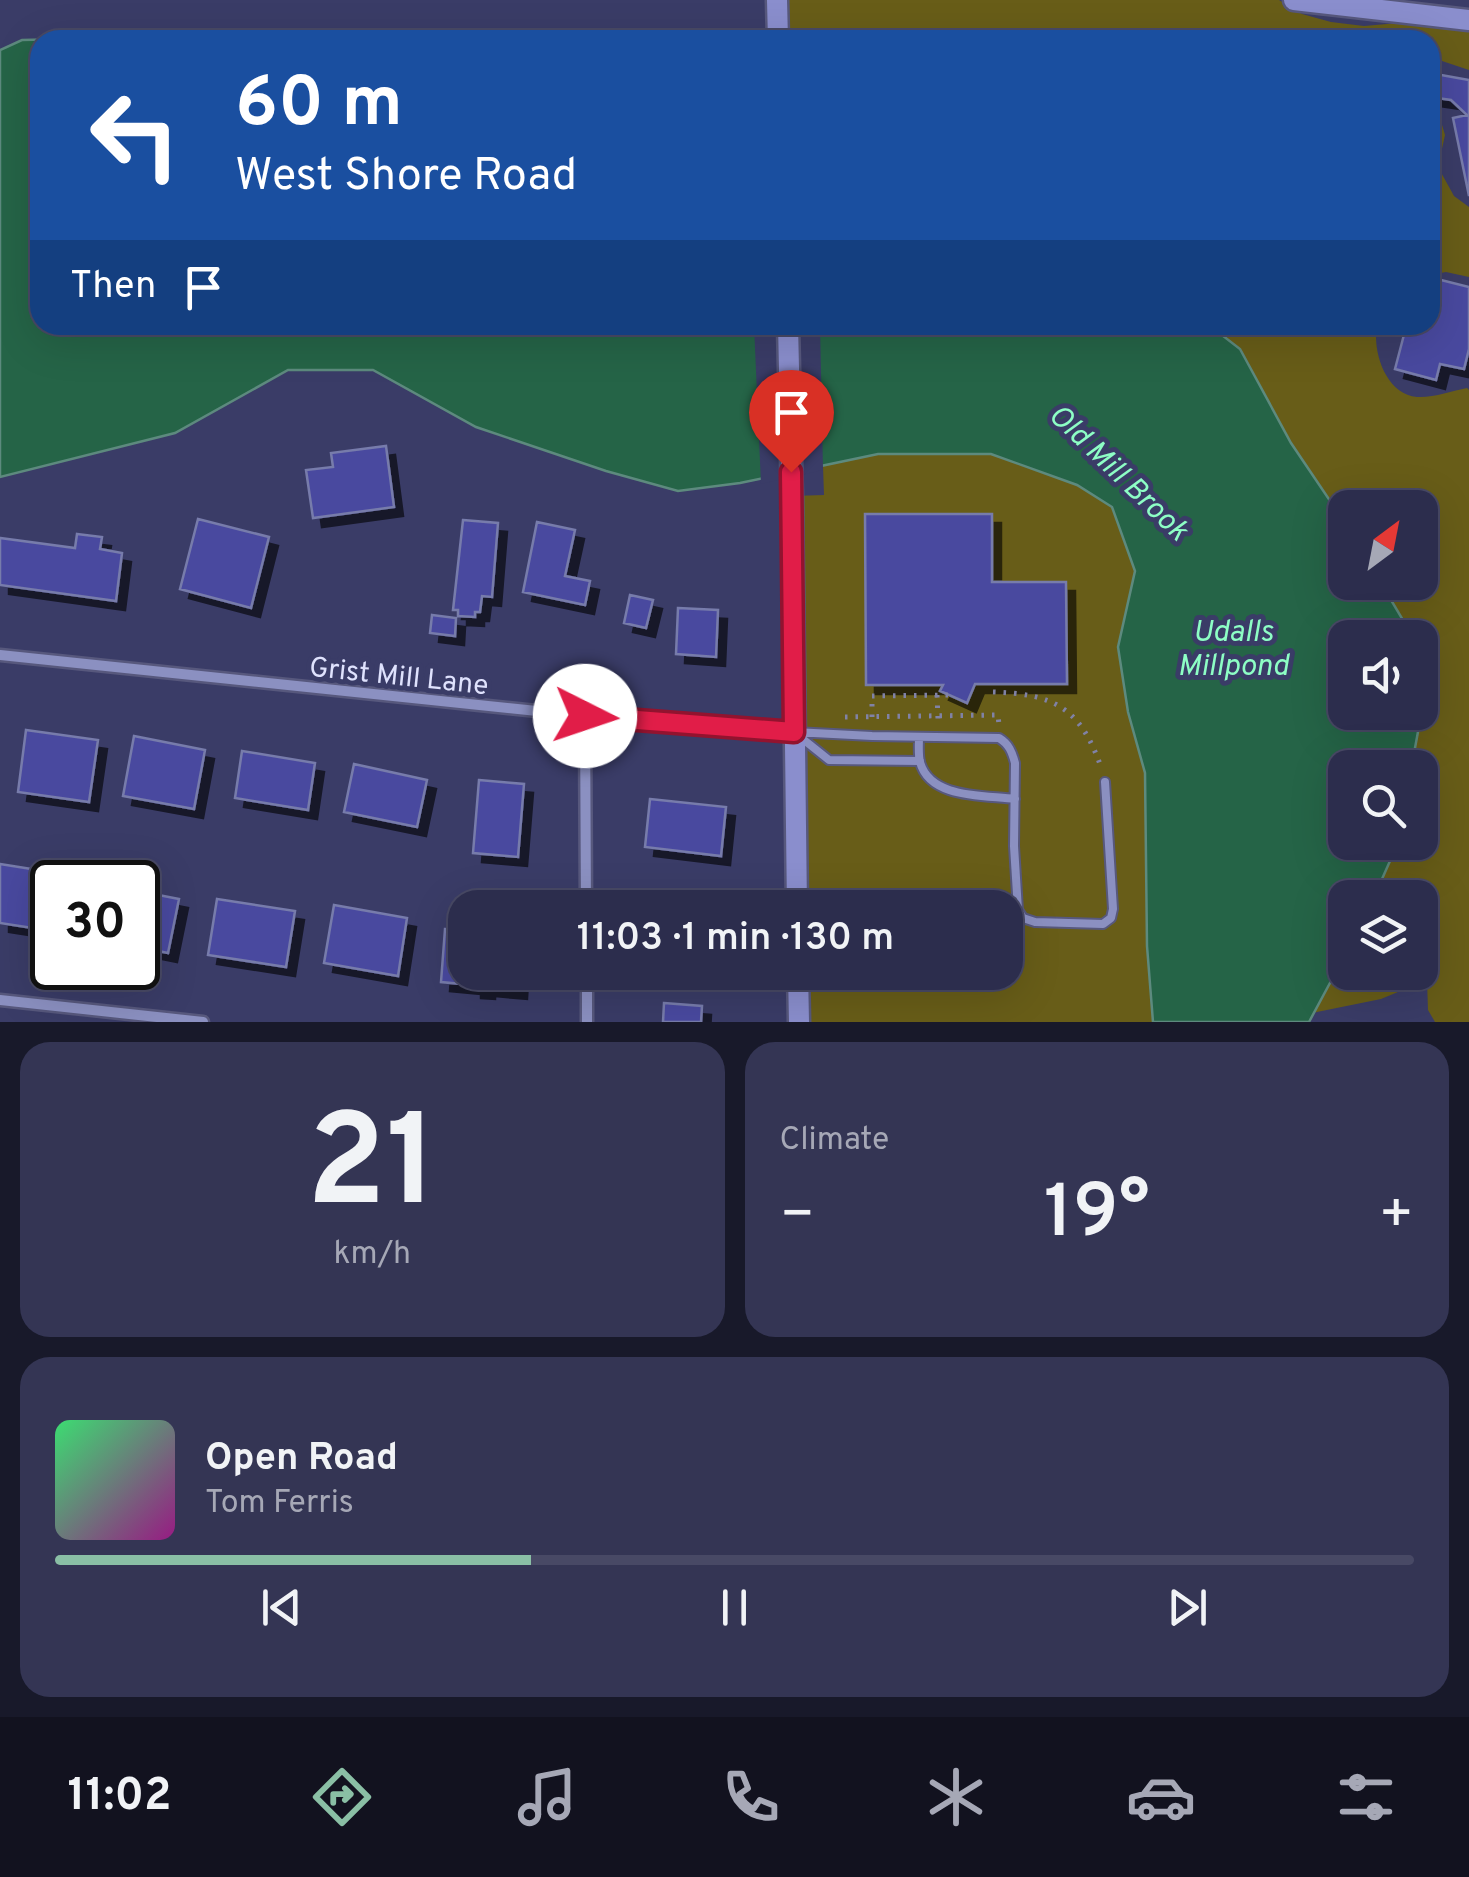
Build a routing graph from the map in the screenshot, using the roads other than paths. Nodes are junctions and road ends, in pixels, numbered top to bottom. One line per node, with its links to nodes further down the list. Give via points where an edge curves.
1 (778, 0): 4 (main road)
2 (1294, 0): 3 (main road)
3 (1469, 20)
4 (778, 30)
5 (788, 335): 8 (main road)
6 (0, 655): 7 (street, Grist Mill Lane)
7 (585, 716): 8 (street, Grist Mill Lane); 13 (street)
8 (794, 732): 9 (lane); 10 (lane, via 830,760); 14 (main road)
9 (919, 736): 10 (lane); 12 (lane, via 999,738 1015,763)
10 (920, 761): 12 (lane, via 935,784 949,790)
11 (1105, 782): 12 (lane, via 1114,909 1103,924 1023,918)
12 (1015, 799)
13 (586, 890)
14 (797, 890)
15 (586, 990): 19 (street)
16 (798, 990): 20 (main road)
17 (0, 1000): 18 (street)
18 (203, 1022)
19 (587, 1022)
20 (798, 1022)

